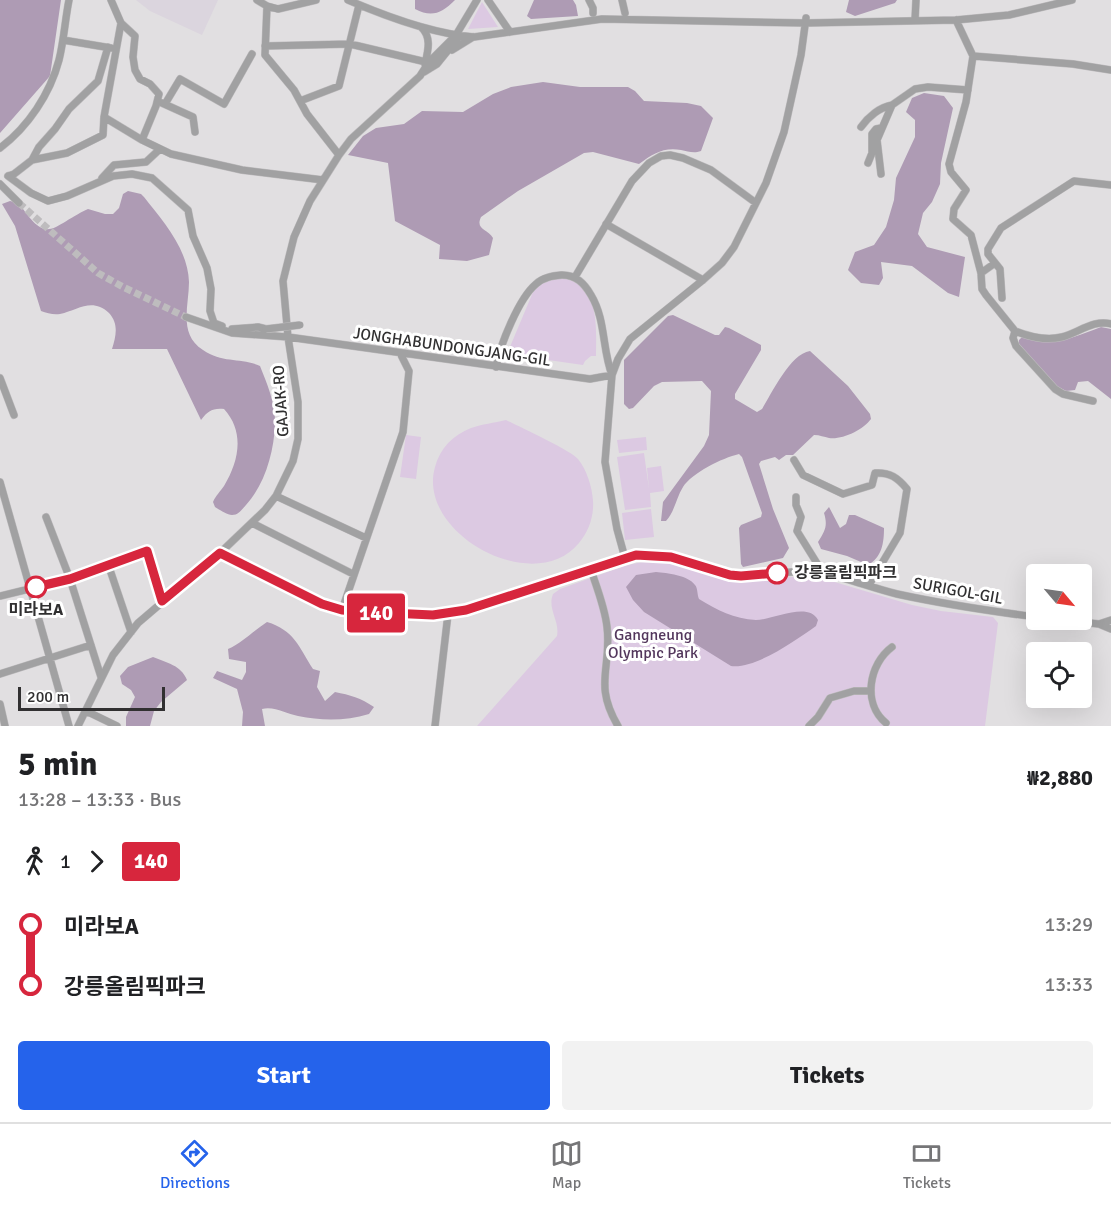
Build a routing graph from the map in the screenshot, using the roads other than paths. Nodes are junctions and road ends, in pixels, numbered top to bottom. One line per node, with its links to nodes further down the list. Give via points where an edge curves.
1 (111, 0): 21 (street)
2 (256, 0): 14 (street)
3 (316, 0): 14 (street, via 278,9)
4 (348, 0): 13 (street)
5 (479, 0): 19 (street, GAJAK-RO); 25 (street, GAJAK-RO)
6 (488, 0): 24 (street)
7 (589, 0): 15 (street)
8 (622, 0): 16 (street)
9 (916, 0): 20 (street)
10 (1072, 0): 18 (street, via 1009,15)
11 (67, 2): 27 (street)
12 (368, 4): 13 (street); 22 (street)
13 (359, 5): 28 (street)
14 (267, 6): 29 (street)
15 (593, 13)
16 (625, 13)
17 (806, 20): 20 (street); 24 (street, via 602,19); 59 (street, via 784,132)
18 (956, 20): 20 (street); 33 (street)
19 (464, 21): 23 (street); 25 (street, GAJAK-RO)
20 (915, 21)
21 (121, 23): 31 (street); 39 (street, via 135,36 135,70 159,94)
22 (420, 25): 23 (street); 34 (street, via 428,37)
23 (441, 31): 25 (street)
24 (510, 32): 26 (street)
25 (458, 35): 26 (street); 35 (street, GAJAK-RO); 37 (street, GAJAK-RO)
26 (474, 37): 35 (street, via 454,47)
27 (63, 40): 30 (street); 48 (street, via 46,92 28,121)
28 (350, 44): 29 (street); 34 (street); 40 (street, via 339,86)
29 (265, 46): 40 (street, via 265,55)
30 (108, 47): 31 (street); 51 (street, via 98,81 69,109)
31 (116, 49): 43 (street)
32 (252, 54): 41 (street, via 224,104 180,79)
33 (973, 56): 36 (street, via 1073,63); 38 (street)
34 (426, 62): 37 (street)
35 (437, 64): 37 (street, GAJAK-RO)
36 (1111, 70)
37 (422, 73): 50 (street, GAJAK-RO)
38 (968, 90): 42 (street, via 915,89); 62 (street, via 949,169 966,190 954,209 953,219 971,235)
39 (157, 101): 41 (street); 47 (street)
40 (300, 101): 50 (street)
41 (165, 104): 46 (street, via 193,117)
42 (892, 105): 44 (street, via 882,108); 45 (street)
43 (104, 117): 47 (street); 51 (street, via 103,135 68,153)
44 (861, 126)
45 (881, 128): 52 (street, via 872,134); 53 (street, via 877,140)
46 (195, 132)
47 (142, 140): 49 (street)
48 (0, 148)
49 (160, 149): 54 (street, via 146,162 114,165); 55 (street, via 242,170)
50 (339, 155): 55 (street, GAJAK-RO)
51 (32, 160): 54 (street, via 8,176 48,201)
52 (868, 163)
53 (881, 174)
54 (100, 180): 68 (street, bridge, via 132,174 152,178 188,210 193,236 207,268 214,323 234,330)
55 (323, 180): 70 (street, GAJAK-RO, via 294,237 284,281)
56 (0, 184): 58 (street)
57 (1111, 185): 61 (street, via 1074,181 1001,228 988,249)
58 (19, 202)
59 (756, 203): 60 (street, via 722,176 699,164 661,156 640,170); 64 (street, via 723,263)
60 (606, 224): 63 (street); 64 (street)
61 (995, 262): 62 (street); 65 (street, via 1000,269)
62 (981, 273): 69 (street, via 982,289)
63 (575, 277): 72 (street, via 547,277 534,285 518,309); 73 (street, via 596,304)
64 (703, 280): 73 (street, via 630,339)
65 (1002, 298)
66 (186, 317): 70 (street, JONGHABUNDONGJANG-GIL, via 232,333)
67 (1111, 324): 69 (street, via 1104,322 1047,339)
68 (300, 325)
69 (1015, 331): 75 (street, via 1016,346 1055,389)
70 (288, 337): 71 (street, JONGHABUNDONGJANG-GIL); 79 (street, GAJAK-RO, via 298,402 298,439 293,461)
71 (400, 352): 72 (street, JONGHABUNDONGJANG-GIL); 83 (street, via 409,371 403,432)
72 (496, 367): 73 (street, JONGHABUNDONGJANG-GIL, via 590,379)
73 (612, 375): 85 (street, via 604,462)
74 (0, 378): 76 (street)
75 (1093, 401)
76 (14, 415)
77 (794, 460): 91 (street, via 803,475 843,494 872,485 875,472 899,478 907,489 900,533)
78 (0, 482): 92 (street)
79 (276, 496): 82 (street, GAJAK-RO); 83 (street)
80 (796, 497): 88 (street, via 801,517 798,531)
81 (46, 517): 90 (street)
82 (252, 523): 84 (street, GAJAK-RO); 89 (street)
83 (366, 538): 89 (street)
84 (220, 553): 94 (street, GAJAK-RO); 95 (street, SURIGOL-GIL, via 322,604)
85 (625, 558): 87 (street, SURIGOL-GIL); 88 (street, SURIGOL-GIL, via 671,557 741,576)
86 (108, 564): 90 (street); 94 (street, via 147,551); 102 (street)
87 (591, 570): 96 (street, SURIGOL-GIL); 117 (street, via 608,629 606,700)
88 (822, 573): 91 (street, SURIGOL-GIL)
89 (353, 574): 95 (street)
90 (70, 579): 92 (street); 103 (street)
91 (869, 585): 97 (street, SURIGOL-GIL, via 896,594)
92 (30, 588): 93 (street); 105 (street)
93 (0, 596)
94 (162, 601): 102 (street, GAJAK-RO)
95 (342, 610): 96 (street, SURIGOL-GIL)
96 (448, 614): 116 (street)
97 (1026, 616)
98 (1111, 620): 100 (street)
99 (1092, 623): 100 (street)
100 (1099, 624): 101 (street)
101 (1111, 628)
102 (131, 632): 107 (street, GAJAK-RO)
103 (91, 645): 105 (street); 107 (street)
104 (892, 647): 108 (street, via 876,664)
105 (50, 659): 106 (street); 113 (street)
106 (0, 674)
107 (101, 677): 110 (street, GAJAK-RO)
108 (871, 691): 111 (street, via 874,706); 118 (street, via 830,698)
109 (0, 704): 112 (street)
110 (86, 711): 114 (street, GAJAK-RO); 115 (street)
111 (886, 723)
112 (5, 726)
113 (69, 726)
114 (78, 726)
115 (117, 726)
116 (435, 726)
117 (618, 726)
118 (809, 726)

